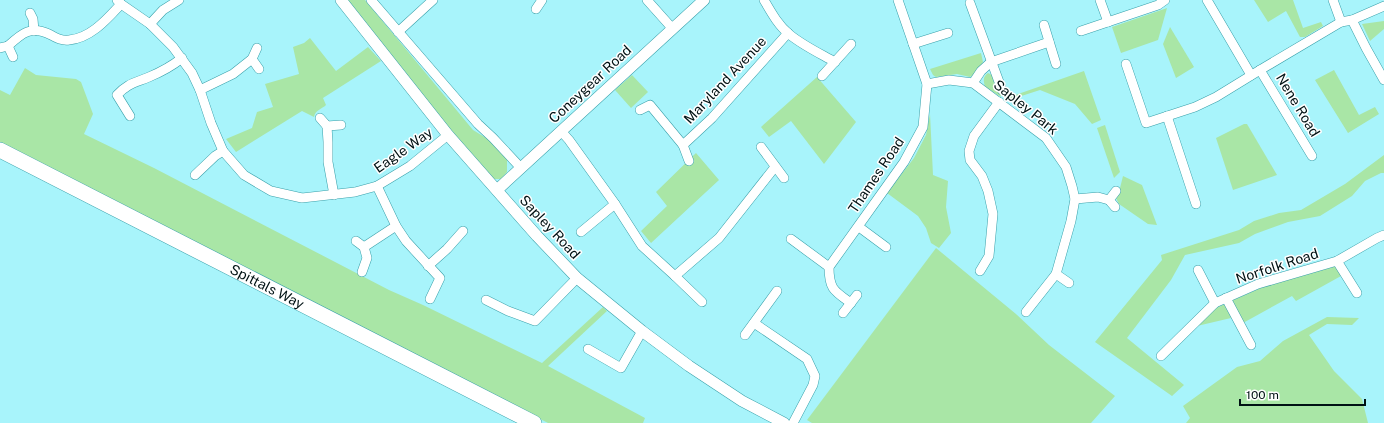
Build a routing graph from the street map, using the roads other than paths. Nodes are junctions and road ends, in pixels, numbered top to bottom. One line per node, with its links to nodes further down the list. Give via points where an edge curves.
1 (179, 0): 22 (street, via 163,10)
2 (341, 0): 59 (street, Sapley Road)
3 (371, 0): 27 (street)
4 (433, 0): 27 (street)
5 (542, 0): 17 (street)
6 (647, 0): 24 (street)
7 (704, 0): 24 (street, Coneygear Road)
8 (764, 0): 28 (street)
9 (898, 0): 32 (street, Thames Road)
10 (1100, 0): 20 (street)
11 (1165, 0): 20 (street, via 1158,5)
12 (1207, 0): 44 (street)
13 (1333, 0): 21 (street)
14 (119, 2): 22 (street, Eagle Way); 26 (street, via 101,25 82,36 68,40)
15 (970, 3): 39 (street)
16 (1384, 6): 19 (street, Nene Road)
17 (536, 9)
18 (30, 13): 26 (street)
19 (1352, 20): 21 (street, Nene Road); 46 (street)
20 (1108, 22): 25 (street)
21 (1341, 22): 43 (street, Nene Road)
22 (150, 24): 36 (street, Eagle Way)
23 (1044, 25): 30 (street)
24 (672, 28): 58 (street, Coneygear Road)
25 (1081, 30)
26 (34, 31): 33 (street, via 22,34)
27 (398, 32): 67 (street, via 478,124)
28 (788, 33): 38 (street); 60 (street, Maryland Avenue, via 712,118)
29 (948, 33): 32 (street)
30 (1049, 42): 39 (street); 40 (street)
31 (851, 44): 38 (street)
32 (913, 44): 48 (street, Thames Road)
33 (4, 47): 35 (street)
34 (257, 48): 37 (street)
35 (13, 57)
36 (182, 58): 49 (street, Eagle Way); 53 (street, via 167,68 124,86 117,95)
37 (252, 59): 42 (street); 49 (street, via 233,74)
38 (835, 62): 45 (street)
39 (991, 62): 47 (street, via 981,71); 50 (street)
40 (1056, 64)
41 (1126, 64): 54 (street, Nene Road, via 1146,123)
42 (259, 69)
43 (1260, 70): 44 (street, Nene Road); 64 (street, Nene Road)
44 (1251, 75): 54 (street, Nene Road, via 1195,107)
45 (822, 76)
46 (1384, 80)
47 (974, 83): 48 (street, Sapley Park, via 949,80); 51 (street, Sapley Park)
48 (927, 84): 78 (street, Thames Road, via 923,127 904,162)
49 (200, 90): 63 (street, Eagle Way)
50 (1002, 90)
51 (999, 102): 74 (street, Sapley Park, via 1046,138 1066,167); 88 (street, via 974,136 969,152 970,160 982,176 988,191 993,214 989,256)
52 (640, 110): 60 (street, Maryland Avenue, via 650,105)
53 (130, 116)
54 (1167, 116): 76 (street)
55 (320, 118): 57 (street)
56 (341, 124): 57 (street)
57 (327, 126): 73 (street, via 328,162)
58 (561, 131): 67 (street, Coneygear Road); 75 (street)
59 (448, 135): 70 (street, Eagle Way, via 410,166); 71 (street, Sapley Road)
60 (683, 145): 65 (street, Maryland Avenue)
61 (761, 147): 66 (street)
62 (0, 150): 111 (highway, Spittals Way)
63 (223, 151): 68 (street); 73 (street, Eagle Way, via 244,175 271,191 302,198)
64 (1312, 156)
65 (689, 161)
66 (775, 167): 69 (street); 91 (street, via 719,238)
67 (521, 168): 71 (street, Coneygear Road)
68 (198, 174)
69 (784, 178)
70 (377, 186): 73 (street, Eagle Way); 77 (street)
71 (497, 190): 92 (street, Sapley Road)
72 (1116, 191): 74 (street, via 1112,204 1098,198)
73 (334, 195)
74 (1074, 199): 90 (street, Sapley Park, via 1071,221)
75 (615, 204): 80 (street); 91 (street, via 642,246)
76 (1196, 204)
77 (396, 226): 85 (street); 89 (street, via 360,244 368,258)
78 (858, 227): 83 (street, Thames Road); 86 (street, Thames Road)
79 (463, 231): 85 (street)
80 (581, 232)
81 (1384, 235): 84 (street, Norfolk Road)
82 (791, 239): 86 (street)
83 (886, 247)
84 (1337, 262): 95 (street, Norfolk Road); 97 (street, Norfolk Road, via 1258,284)
85 (428, 266): 98 (street, via 440,278)
86 (829, 267): 101 (street, via 829,281 836,293)
87 (1198, 270): 102 (street)
88 (980, 271)
89 (362, 272)
90 (1056, 274): 93 (street); 103 (street, Sapley Park)
91 (676, 276): 100 (street)
92 (577, 278): 99 (street, via 537,325); 106 (street, Sapley Road)
93 (1069, 284)
94 (777, 291): 105 (street)
95 (1357, 293)
96 (857, 295): 101 (street)
97 (1226, 298): 102 (street, Norfolk Road); 108 (street, Norfolk Road)
98 (430, 299)
99 (486, 300)
100 (702, 302)
101 (851, 303): 104 (street)
102 (1215, 303): 110 (street, Norfolk Road)
103 (1026, 312)
104 (843, 313)
105 (754, 323): 107 (street); 113 (street, via 807,359 815,376 813,385)
106 (642, 331): 109 (street, via 621,368); 112 (street, Sapley Road, via 689,366)
107 (745, 335)
108 (1251, 345)
109 (588, 349)
110 (1161, 356)
111 (534, 423)
112 (784, 423)
113 (792, 423)

